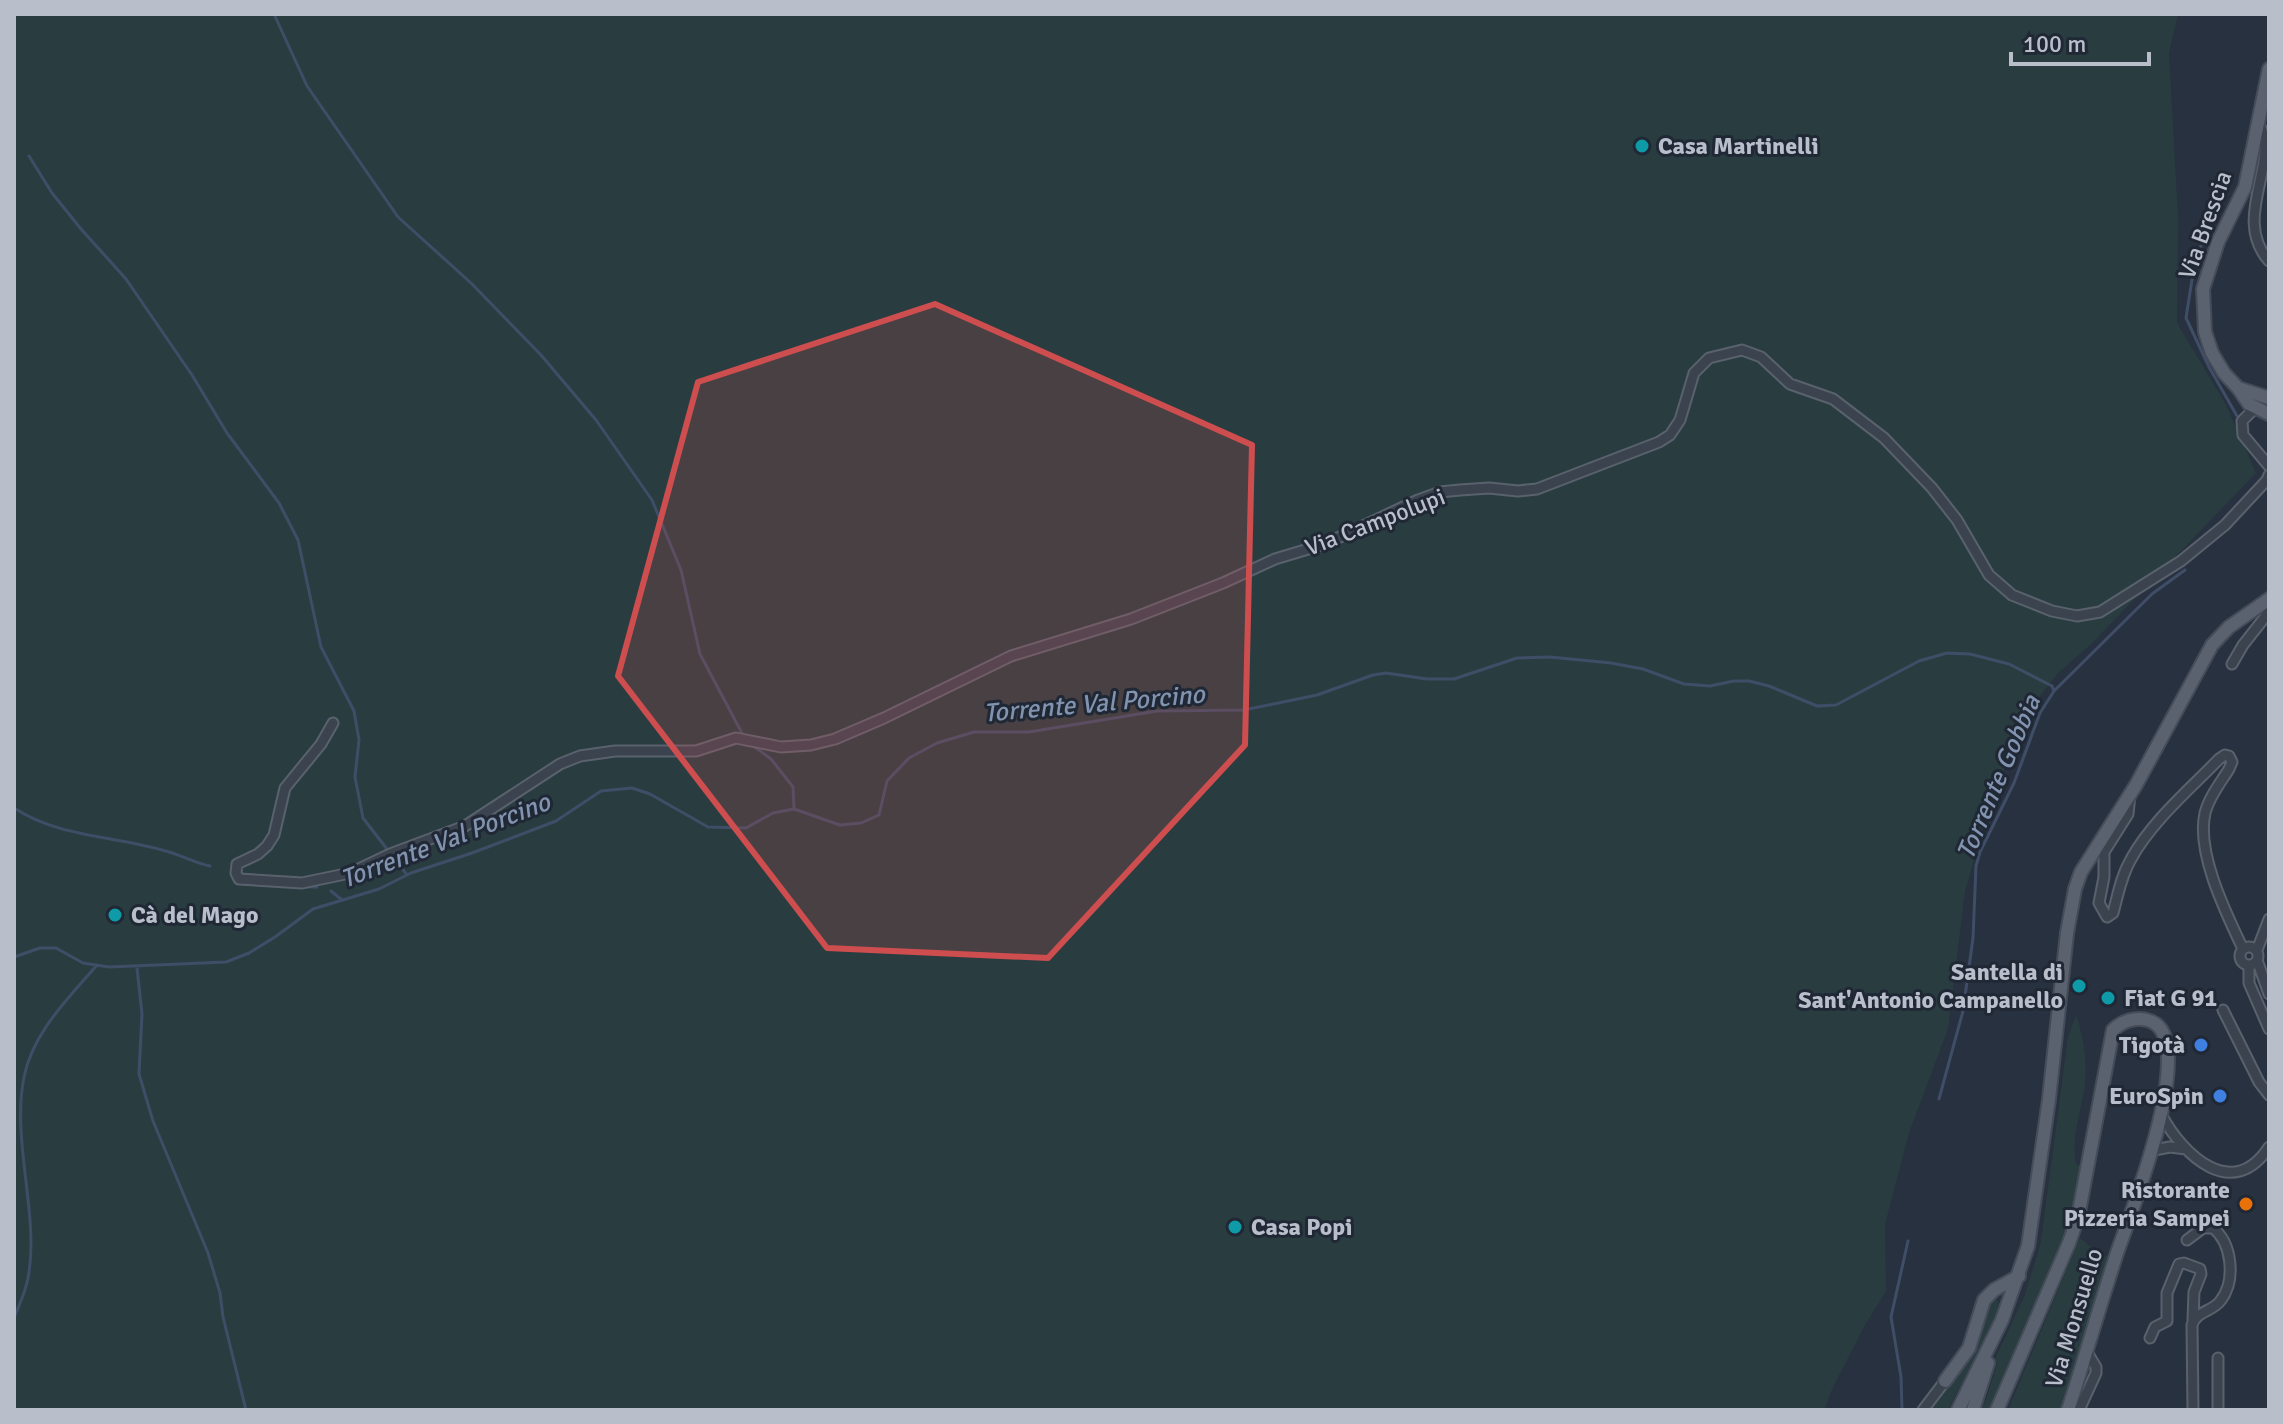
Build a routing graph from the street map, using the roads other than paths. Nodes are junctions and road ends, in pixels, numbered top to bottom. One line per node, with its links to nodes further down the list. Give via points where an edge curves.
1 (2269, 69): 2 (main road, Via Brescia)
2 (2258, 123): 3 (street, via 2265,146 2252,226); 4 (main road, Via Brescia, via 2245,187 2218,242 2203,289 2205,332 2212,353)
3 (2269, 261)
4 (2238, 388): 5 (main road); 6 (main road, Via Brescia)
5 (2269, 400): 6 (main road)
6 (2255, 408): 7 (main road, Via Brescia); 8 (street, via 2242,421 2243,435)
7 (2269, 414)
8 (2269, 466)
9 (2269, 475): 13 (street, Via Campolupi, via 2225,525 2158,576 2100,612 2077,616 2052,611 2012,595 1989,575 1957,520 1884,438 1833,399 1790,384 1761,357 1742,350 1726,352 1709,358 1694,373 1670,435 1537,489 1460,490 1418,500 1336,540 1275,559 1131,619 1011,656 835,739 781,747 736,738 696,751 580,756 465,826 350,873 302,883 239,879 237,864 267,846 285,788)
10 (2269, 599): 14 (main road, via 2212,645)
11 (2269, 612): 12 (street)
12 (2232, 664)
13 (333, 723)
14 (2130, 795): 16 (street, via 2128,814 2104,852 2099,903 2107,917 2137,851 2176,801 2229,756 2232,762 2205,812 2207,857); 27 (main road, via 2075,889 2037,1185)
15 (2269, 919): 17 (street)
16 (2243, 949): 17 (street, via 2252,947); 17 (street, via 2240,958)
17 (2254, 959): 18 (street); 20 (street, via 2249,983)
18 (2269, 994)
19 (2223, 1010): 21 (street)
20 (2269, 1029)
21 (2269, 1095)
22 (2161, 1114): 24 (street); 25 (main road, Via Monsuello); 39 (main road, Via Monsuello, via 2164,1037 2154,1022 2133,1019 2113,1030 2074,1230)
23 (2269, 1147): 24 (street, via 2253,1167 2239,1172 2223,1172)
24 (2186, 1149): 25 (street)
25 (2154, 1150): 33 (main road, Via Monsuello)
26 (2187, 1240): 31 (street, via 2203,1228 2213,1228 2222,1235 2230,1265 2223,1299)
27 (2019, 1276): 28 (main road); 29 (main road)
28 (1994, 1290): 29 (main road); 35 (main road, via 1981,1304 1969,1348)
29 (2010, 1298): 30 (main road)
30 (2003, 1318): 37 (main road); 38 (main road)
31 (2193, 1320): 32 (street, via 2200,1269 2179,1264 2167,1293 2167,1321 2155,1327); 42 (street)
32 (2150, 1338)
33 (2087, 1352): 40 (main road, Via Monsuello); 41 (street, via 2096,1373)
34 (2218, 1358): 43 (street)
35 (1945, 1381): 36 (street)
36 (1923, 1410)
37 (1958, 1410)
38 (1973, 1410)
39 (1997, 1410)
40 (2068, 1410)
41 (2079, 1410)
42 (2193, 1410)
43 (2218, 1410)

